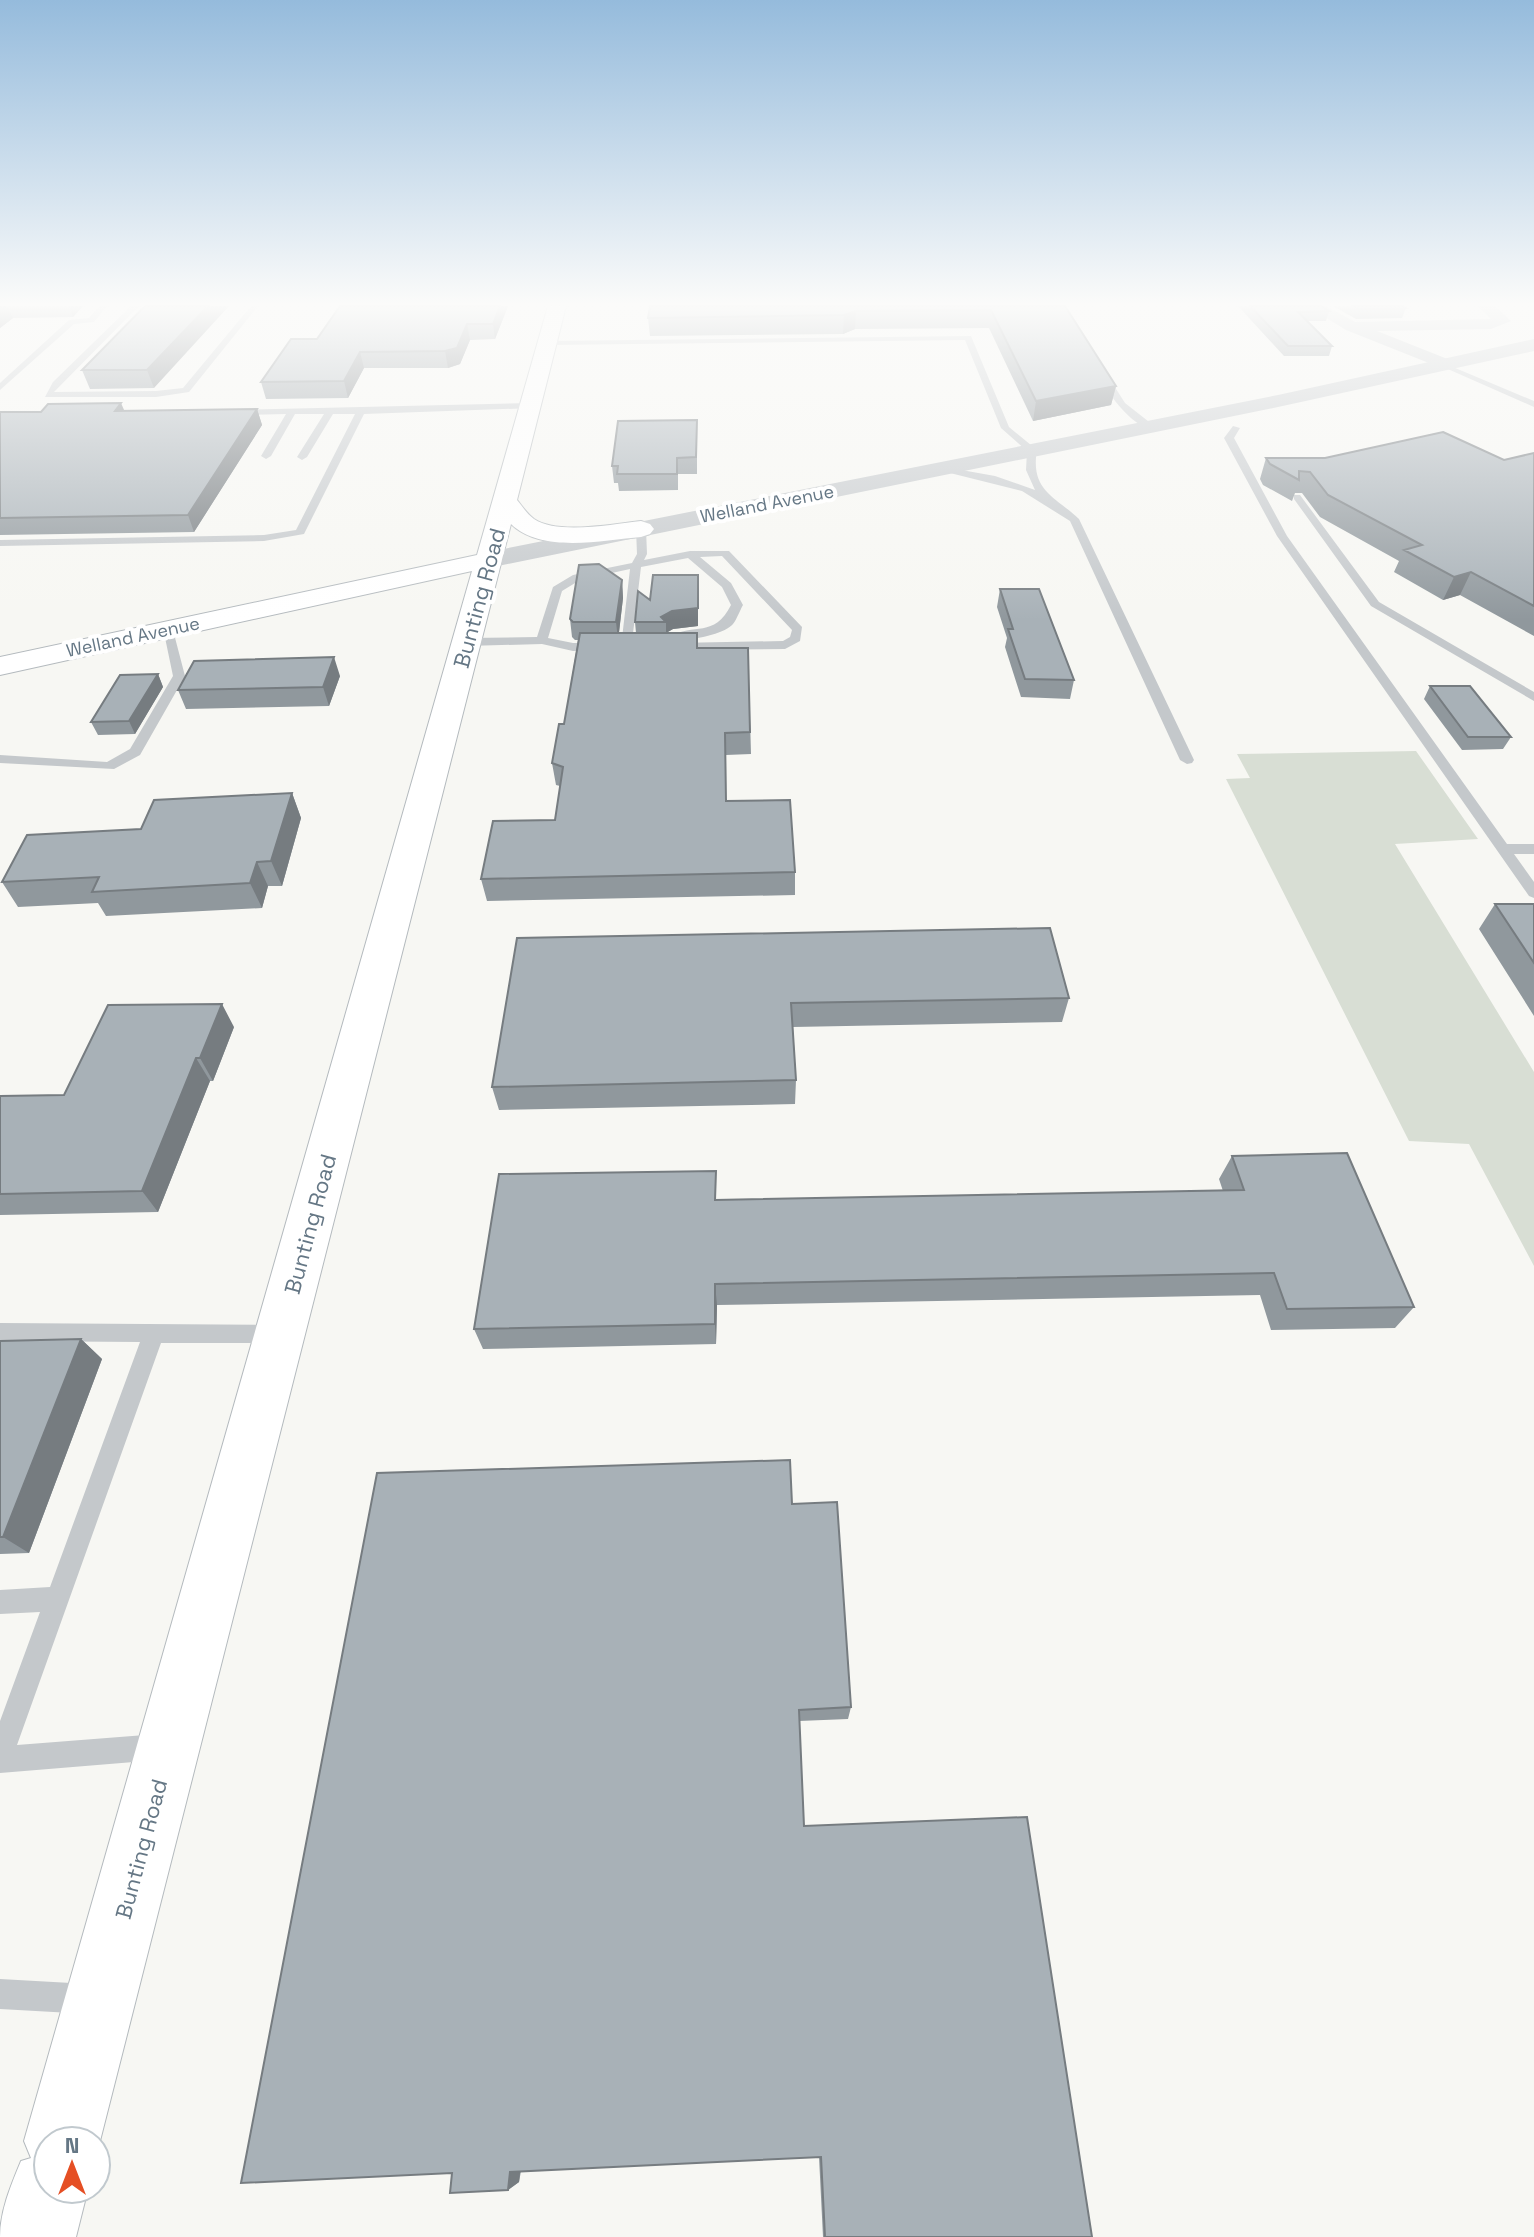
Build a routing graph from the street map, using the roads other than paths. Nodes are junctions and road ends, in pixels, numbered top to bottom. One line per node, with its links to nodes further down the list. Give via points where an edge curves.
1 (382, 410): 7 (lane)
2 (529, 410): 18 (main road, Bunting Road)
3 (998, 410): 12 (lane, via 1005,428)
4 (1129, 410): 10 (lane)
5 (1227, 410): 10 (street, Welland Avenue)
6 (330, 411): 7 (lane); 9 (lane); 14 (lane)
7 (361, 411): 20 (lane, via 300,532 264,538)
8 (230, 412): 9 (lane)
9 (292, 412): 13 (lane)
10 (1150, 427): 12 (street, Welland Avenue)
11 (1236, 428): 32 (lane, via 1229,438 1282,536)
12 (1032, 450): 15 (street, Welland Avenue); 16 (lane, via 1032,483)
13 (266, 456)
14 (302, 457)
15 (939, 469): 16 (lane, via 1016,484); 19 (street, Welland Avenue)
16 (1045, 496): 31 (lane, via 1074,519)
17 (1297, 497): 29 (lane, via 1375,604)
18 (505, 501): 19 (main road, via 525,525 539,529); 22 (main road, Bunting Road)
19 (641, 529): 22 (street, Welland Avenue); 23 (lane, via 642,554)
20 (0, 543)
21 (690, 554): 21 (lane, via 725,553 798,629 796,639 768,647 657,642 728,623 737,605 727,585); 23 (lane)
22 (488, 560): 24 (main road, Welland Avenue); 25 (main road, Bunting Road)
23 (636, 565): 27 (lane, via 577,577 557,589); 27 (lane, via 635,642 573,647)
24 (346, 591): 25 (main road, via 408,590); 26 (main road, Welland Avenue)
25 (456, 619): 27 (lane); 37 (main road, Bunting Road)
26 (167, 630): 28 (main road, Welland Avenue); 30 (lane, via 179,676 135,752 109,766)
27 (542, 640)
28 (0, 666)
29 (1534, 697)
30 (0, 759)
31 (1187, 760)
32 (1503, 849): 33 (lane); 34 (lane)
33 (1534, 849)
34 (1534, 893)
35 (0, 1332): 36 (lane)
36 (154, 1333): 37 (lane); 38 (lane)
37 (280, 1334): 40 (main road, Bunting Road)
38 (58, 1599): 39 (lane); 41 (lane)
39 (0, 1602)
40 (168, 1746): 41 (lane); 43 (main road, Bunting Road)
41 (0, 1759)
42 (0, 1994): 43 (lane)
43 (100, 2000): 44 (main road, Bunting Road)
44 (66, 2125)
45 (45, 2205): 46 (main road)
46 (36, 2237)

